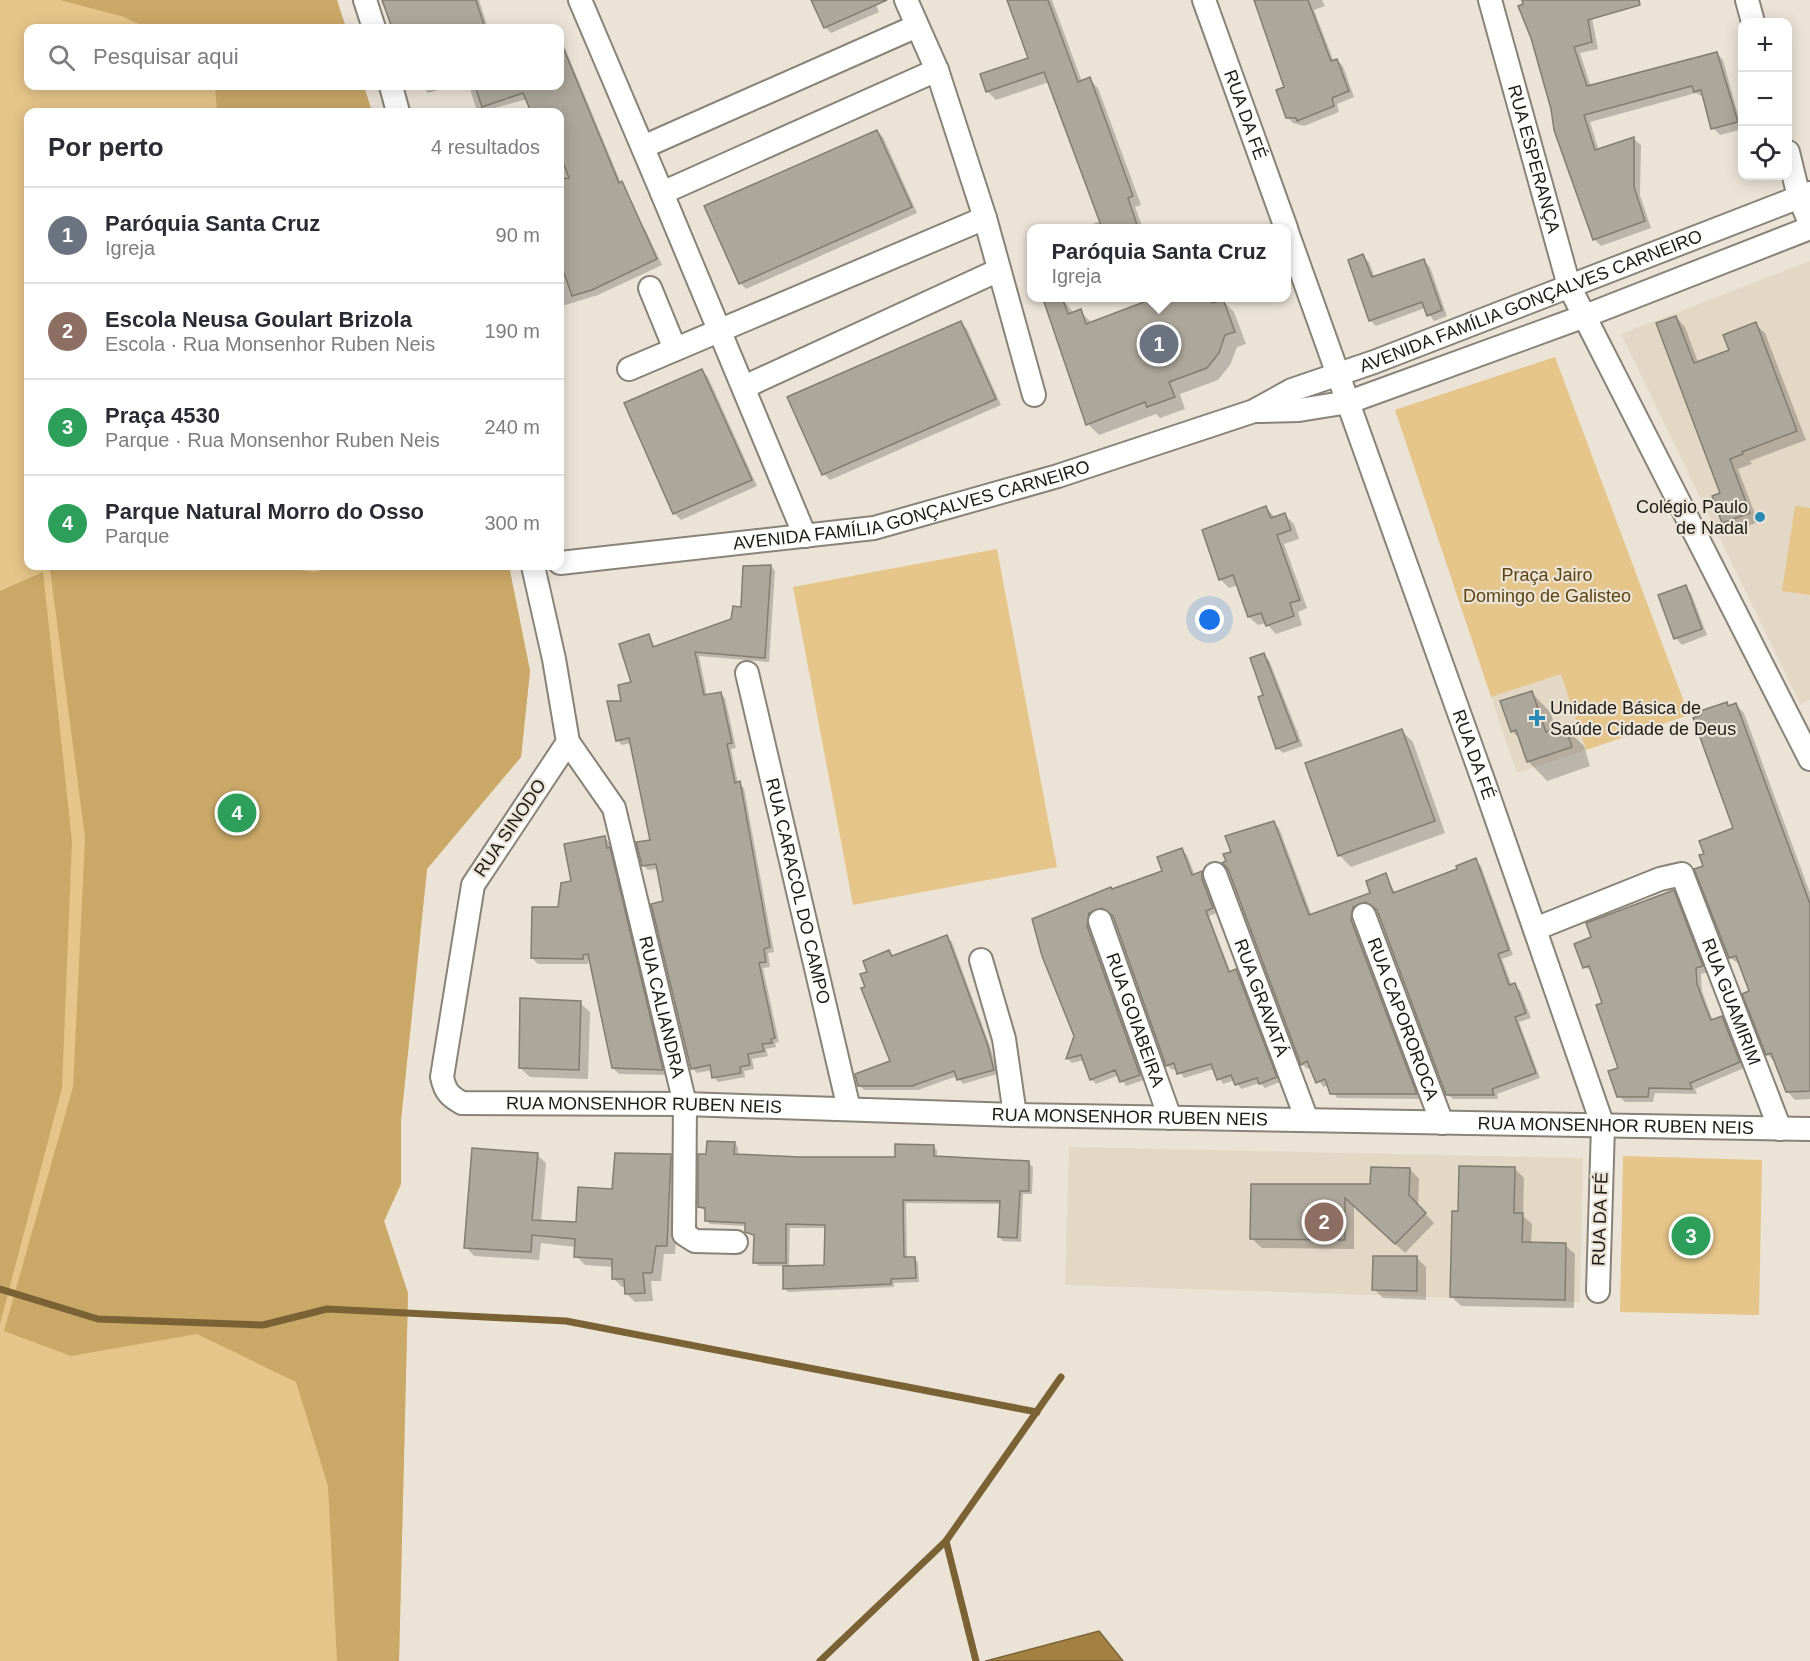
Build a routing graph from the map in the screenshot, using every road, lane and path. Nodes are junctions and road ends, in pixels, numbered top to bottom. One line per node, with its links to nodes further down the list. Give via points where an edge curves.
1 (365, 0): 8 (street)
2 (580, 0): 13 (street)
3 (906, 0): 9 (street)
4 (1204, 0): 19 (street, RUA DA FÉ)
5 (1490, 0): 23 (street, RUA ESPERANÇA)
6 (1747, 0): 7 (street)
7 (1752, 18)
8 (373, 24)
9 (917, 26): 10 (street); 13 (street)
10 (937, 70): 15 (street); 17 (street)
11 (391, 90): 12 (street)
12 (397, 108)
13 (643, 147): 15 (street)
14 (1792, 162): 16 (street)
15 (662, 193): 26 (street)
16 (1805, 195): 18 (street); 23 (street, AVENIDA FAMÍLIA GONÇALVES CARNEIRO)
17 (985, 218): 22 (street); 26 (street)
18 (1810, 222)
19 (1284, 224)
20 (1810, 228): 25 (street, AVENIDA FAMÍLIA GONÇALVES CARNEIRO)
21 (1291, 243): 29 (street, RUA DA FÉ)
22 (999, 270): 30 (street); 31 (street)
23 (1569, 286): 25 (street, RUA ESPERANÇA); 29 (street, AVENIDA FAMÍLIA GONÇALVES CARNEIRO)
24 (650, 288): 27 (street)
25 (1585, 316): 32 (street, AVENIDA FAMÍLIA GONÇALVES CARNEIRO); 39 (street, RUA ESPERANÇA)
26 (720, 330): 27 (street); 30 (street)
27 (675, 349): 28 (street)
28 (628, 369)
29 (1338, 373): 32 (street, RUA DA FÉ); 33 (street, AVENIDA FAMÍLIA GONÇALVES CARNEIRO, via 1292,390)
30 (744, 387): 34 (street)
31 (1034, 395)
32 (1349, 402): 33 (street, AVENIDA FAMÍLIA GONÇALVES CARNEIRO, via 1299,410); 43 (street, RUA DA FÉ)
33 (1254, 411): 34 (street, AVENIDA FAMÍLIA GONÇALVES CARNEIRO, via 1058,476 874,528)
34 (805, 536): 35 (street, AVENIDA FAMÍLIA GONÇALVES CARNEIRO)
35 (564, 563)
36 (534, 570): 38 (street)
37 (747, 673): 47 (street, RUA CARACOL DO CAMPO)
38 (568, 742): 45 (street, RUA SINODO, via 472,885 442,1077); 46 (street, RUA CALIANDRA, via 615,808)
39 (1810, 759)
40 (1215, 874): 50 (street, RUA GRAVATÁ)
41 (1365, 915): 51 (street, RUA CAPOROROCA)
42 (1100, 921): 49 (street, RUA GOIABEIRA)
43 (1535, 929): 52 (street, RUA DA FÉ); 53 (street, RUA GUAMIRIM, via 1660,879 1682,874)
44 (981, 960): 48 (street, via 1004,1039)
45 (450, 1097): 46 (street, RUA MONSENHOR RUBEN NEIS, via 475,1104)
46 (685, 1104): 47 (street, RUA MONSENHOR RUBEN NEIS); 55 (street, RUA CALIANDRA, via 684,1234 695,1241)
47 (849, 1109): 48 (street, RUA MONSENHOR RUBEN NEIS)
48 (1015, 1115): 49 (street, RUA MONSENHOR RUBEN NEIS)
49 (1170, 1118): 50 (street, RUA MONSENHOR RUBEN NEIS)
50 (1307, 1120): 51 (street, RUA MONSENHOR RUBEN NEIS)
51 (1442, 1123): 52 (street, RUA MONSENHOR RUBEN NEIS)
52 (1603, 1126): 53 (street, RUA MONSENHOR RUBEN NEIS); 56 (street, RUA DA FÉ)
53 (1779, 1129): 54 (street, RUA MONSENHOR RUBEN NEIS)
54 (1810, 1129)
55 (736, 1242)
56 (1598, 1291)

